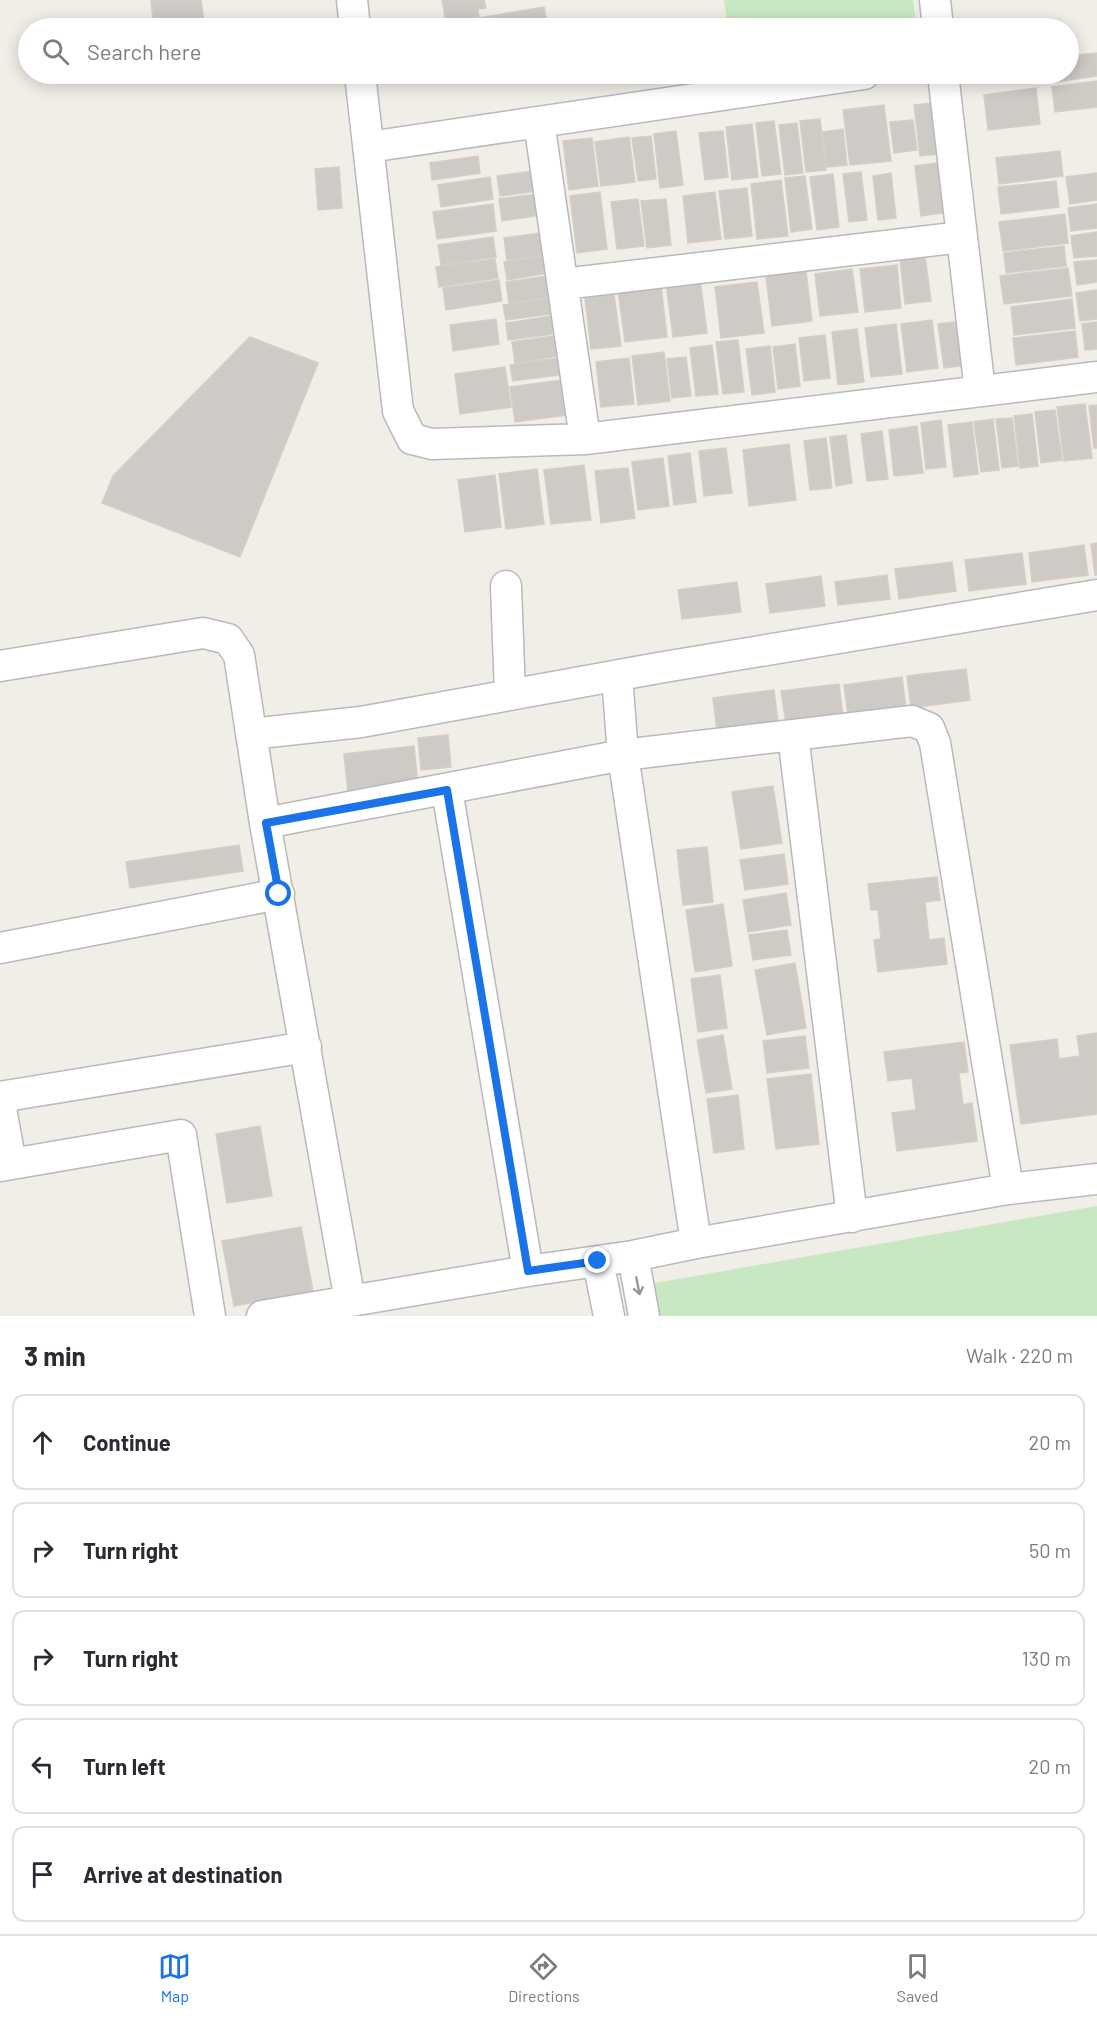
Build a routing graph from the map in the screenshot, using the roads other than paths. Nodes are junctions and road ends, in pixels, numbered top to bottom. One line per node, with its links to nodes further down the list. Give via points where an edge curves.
1 (352, 0): 3 (street)
2 (935, 0): 4 (street)
3 (354, 18)
4 (937, 18)
5 (361, 84): 9 (street)
6 (796, 84): 8 (street)
7 (944, 84): 10 (street)
8 (539, 122): 9 (street); 11 (street)
9 (369, 147): 14 (street, via 398,411 411,439 432,444)
10 (962, 237): 11 (street); 13 (street)
11 (562, 284): 14 (street)
12 (1097, 377): 13 (street)
13 (980, 391): 14 (street)
14 (585, 439)
15 (506, 586): 19 (street)
16 (1097, 595): 18 (street)
17 (0, 666): 20 (street, via 203,633 228,639 239,655)
18 (617, 676): 19 (street); 22 (street)
19 (510, 695): 20 (street, via 361,722)
20 (251, 734): 24 (street)
21 (793, 735): 22 (street); 32 (street, via 912,721 929,728 935,743); 33 (street)
22 (622, 755): 23 (street); 34 (street)
23 (447, 790): 24 (street); 37 (street)
24 (266, 823): 25 (street)
25 (279, 894): 26 (street); 27 (street)
26 (0, 948)
27 (306, 1047): 28 (street); 38 (street)
28 (0, 1097)
29 (0, 1103): 30 (street)
30 (6, 1165): 40 (street, via 180,1135)
31 (1097, 1179): 32 (street)
32 (1008, 1189): 33 (street)
33 (852, 1217): 34 (street)
34 (696, 1243): 35 (street)
35 (633, 1256): 36 (street); 42 (street, one-way to 42)
36 (598, 1261): 37 (street); 41 (street)
37 (528, 1271): 38 (street)
38 (350, 1301): 39 (street)
39 (277, 1315)
40 (210, 1316)
41 (609, 1316)
42 (644, 1316)

